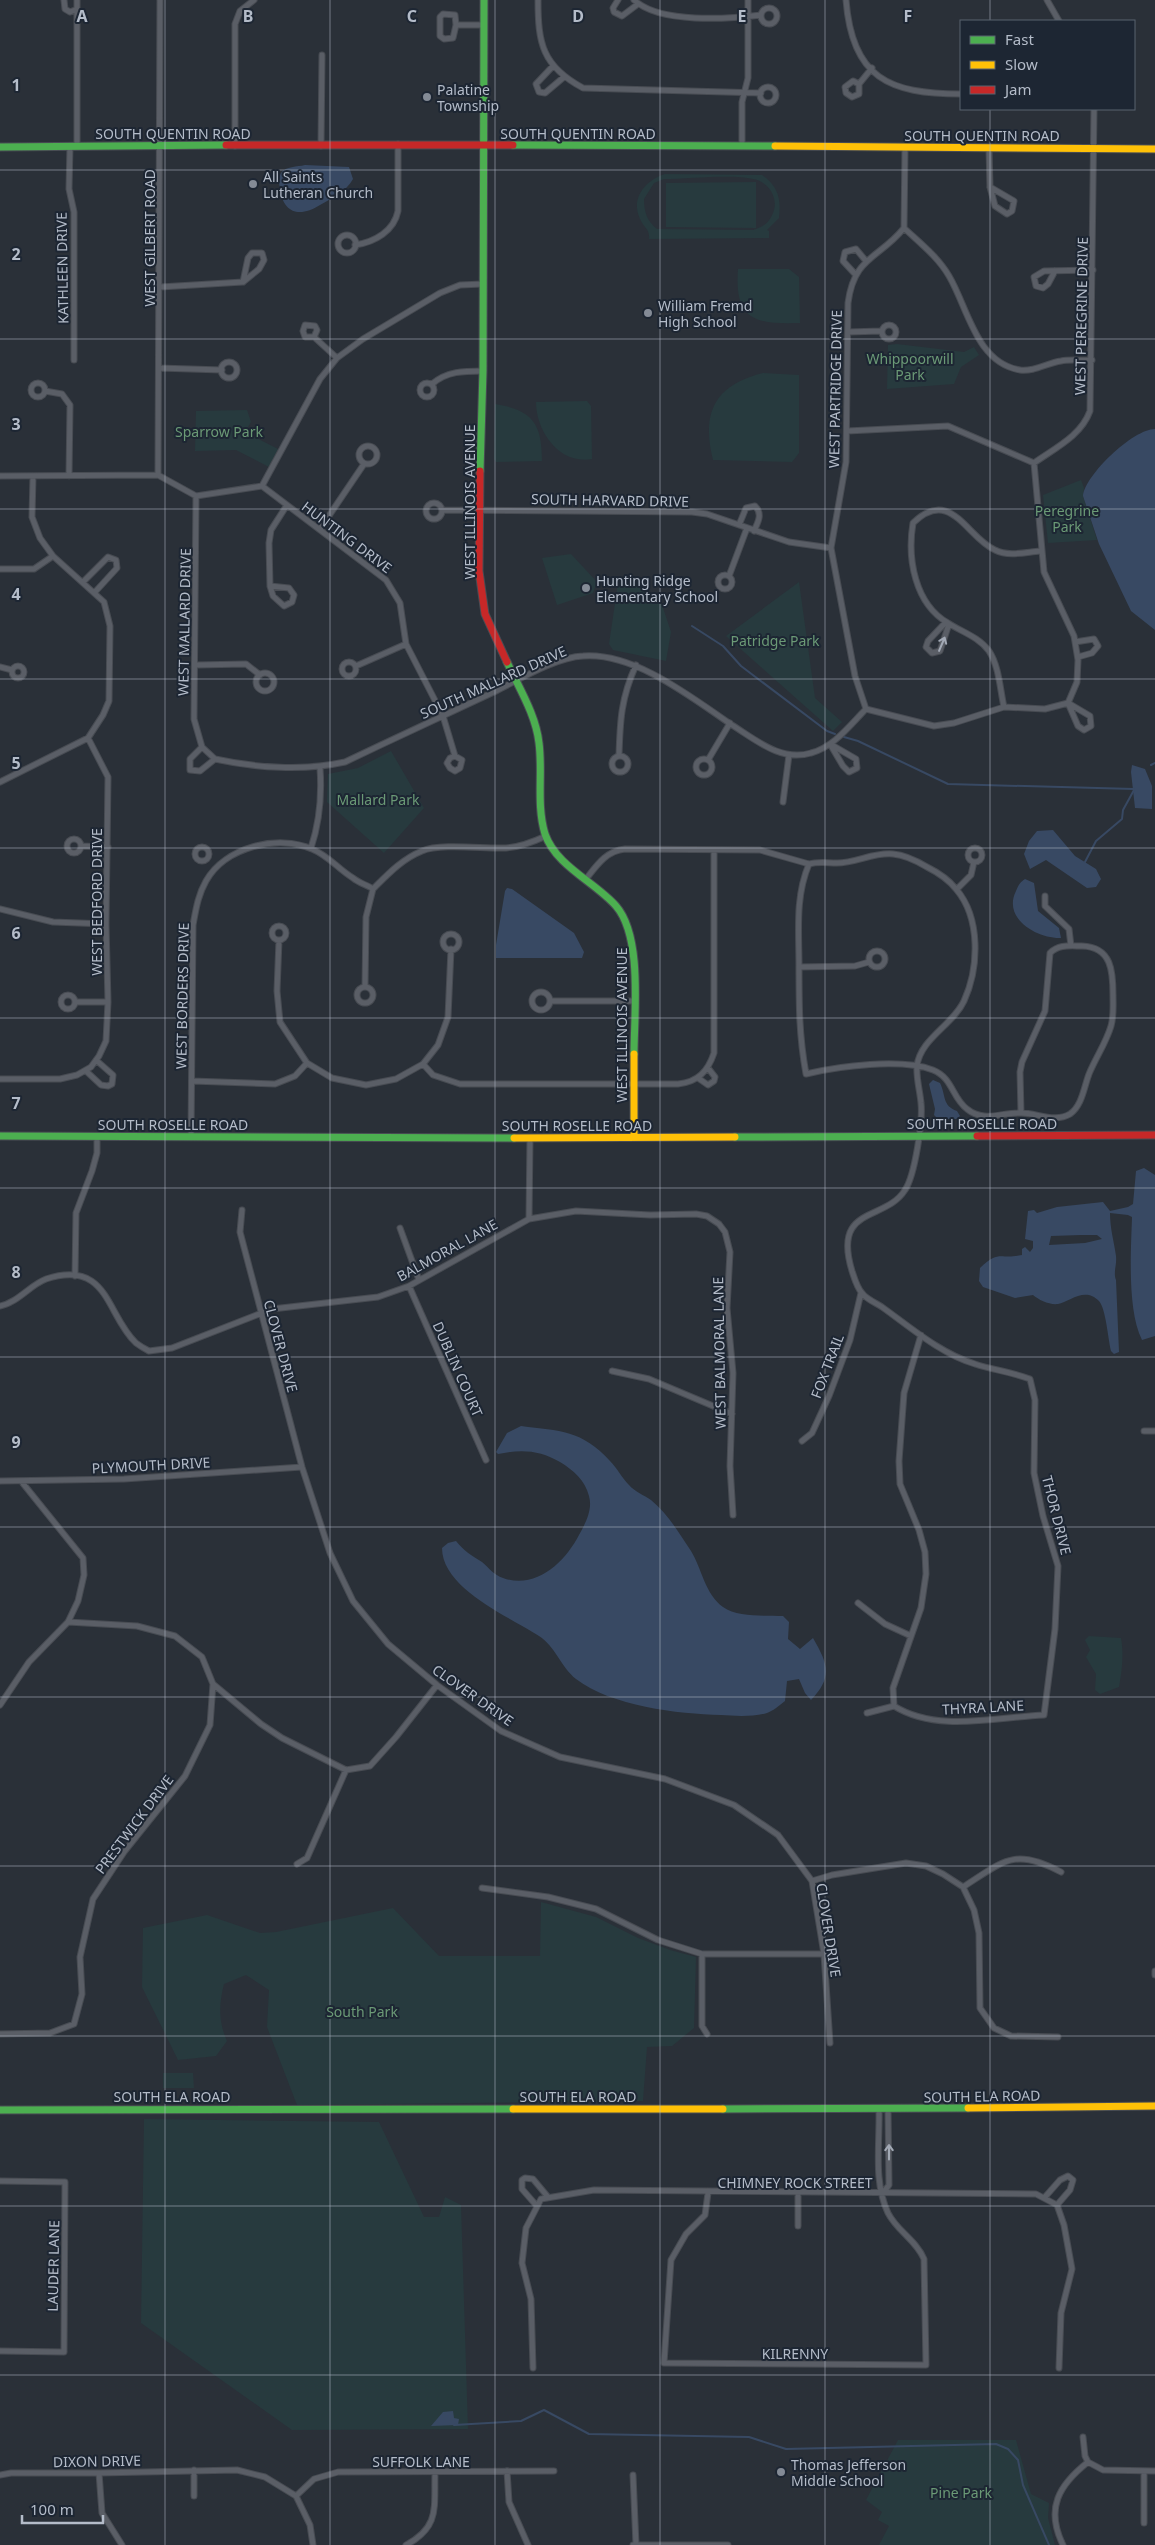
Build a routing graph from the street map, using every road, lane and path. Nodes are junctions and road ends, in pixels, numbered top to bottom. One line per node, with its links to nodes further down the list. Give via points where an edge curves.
1 (64, 0): 12 (street, via 65,9)
2 (77, 0): 12 (street)
3 (160, 0): 31 (street, WEST GILBERT ROAD)
4 (254, 0): 32 (street, via 240,11 235,24)
5 (484, 0): 17 (main road, WEST ILLINOIS AVENUE)
6 (538, 0): 19 (street, via 539,36)
7 (618, 0): 11 (street, via 612,8 622,16)
8 (748, 0): 14 (street)
9 (846, 0): 20 (street, via 848,29 854,44)
10 (1046, 0): 15 (street)
11 (636, 2): 14 (street, via 660,14)
12 (75, 10): 30 (street, KATHLEEN DRIVE, via 79,17)
13 (761, 15): 14 (street)
14 (748, 17): 23 (street)
15 (1058, 20)
16 (456, 24): 16 (street, via 455,16 443,14 440,17 440,36 453,38); 17 (street)
17 (483, 25): 28 (main road, WEST ILLINOIS AVENUE)
18 (322, 55): 33 (street)
19 (553, 66): 21 (street); 21 (street, via 536,84 539,92 545,93)
20 (872, 68): 22 (street); 25 (street, via 887,82 912,92)
21 (564, 77): 23 (street, via 583,88)
22 (859, 84)
23 (746, 92): 24 (street); 34 (street, via 742,102)
24 (761, 93)
25 (960, 94)
26 (1094, 110): 37 (street, WEST PEREGRINE DRIVE)
27 (398, 144): 28 (main road, SOUTH QUENTIN ROAD); 33 (main road, SOUTH QUENTIN ROAD); 41 (street, via 396,222 390,230)
28 (482, 145): 34 (main road, SOUTH QUENTIN ROAD); 47 (main road, WEST ILLINOIS AVENUE)
29 (0, 146): 30 (main road, SOUTH QUENTIN ROAD)
30 (73, 146): 31 (main road, SOUTH QUENTIN ROAD); 53 (street, KATHLEEN DRIVE, via 69,189 74,212)
31 (160, 146): 32 (main road, SOUTH QUENTIN ROAD); 48 (street, WEST GILBERT ROAD)
32 (235, 146): 33 (main road, SOUTH QUENTIN ROAD)
33 (321, 146)
34 (742, 146): 35 (main road, SOUTH QUENTIN ROAD)
35 (906, 148): 36 (main road, SOUTH QUENTIN ROAD); 40 (street)
36 (989, 148): 37 (main road, SOUTH QUENTIN ROAD); 39 (street)
37 (1095, 148): 38 (main road, SOUTH QUENTIN ROAD); 43 (street, WEST PEREGRINE DRIVE)
38 (1155, 149)
39 (990, 187): 39 (street, via 995,206 1007,214 1012,211 1014,201)
40 (904, 228): 42 (street, WEST PARTRIDGE DRIVE); 54 (street, via 950,277 980,341 994,359 1009,367 1027,370 1061,361)
41 (356, 245)
42 (866, 261): 45 (street, WEST PARTRIDGE DRIVE); 45 (street, via 856,249 844,252 843,261)
43 (1093, 270): 44 (street); 54 (street, WEST PEREGRINE DRIVE)
44 (1055, 271)
45 (856, 275): 50 (street, WEST PARTRIDGE DRIVE, via 850,294)
46 (243, 282): 46 (street, via 259,268 264,260 262,254 252,253 248,258); 48 (street)
47 (482, 284): 52 (street, via 460,285 440,292); 57 (main road, WEST ILLINOIS AVENUE)
48 (160, 287): 55 (street, WEST GILBERT ROAD)
49 (881, 331): 50 (street)
50 (848, 332): 60 (street, WEST PARTRIDGE DRIVE)
51 (314, 337): 52 (street)
52 (337, 358): 67 (street, via 320,380)
53 (74, 360)
54 (1092, 360): 61 (street, WEST PEREGRINE DRIVE, via 1087,420 1072,436)
55 (159, 368): 56 (street); 63 (street, WEST GILBERT ROAD)
56 (222, 370)
57 (483, 371): 58 (street, via 461,371 441,377); 71 (main road, WEST ILLINOIS AVENUE)
58 (432, 384)
59 (45, 391): 66 (street, via 62,394 70,405)
60 (848, 431): 61 (street, via 948,426); 76 (street, WEST PARTRIDGE DRIVE, via 846,469)
61 (1034, 463): 77 (street)
62 (364, 464): 74 (street)
63 (158, 475): 66 (street); 68 (street)
64 (0, 476): 65 (street)
65 (32, 476): 66 (street); 78 (street, via 32,517 40,538)
66 (70, 476)
67 (262, 486): 68 (street); 69 (street, HUNTING DRIVE)
68 (196, 496): 88 (street, WEST MALLARD DRIVE)
69 (287, 505): 74 (street, HUNTING DRIVE); 82 (street, via 271,530)
70 (442, 510): 71 (street, SOUTH HARVARD DRIVE)
71 (479, 510): 72 (street, SOUTH HARVARD DRIVE, via 692,512); 94 (main road, WEST ILLINOIS AVENUE, via 479,571 485,614)
72 (739, 525): 73 (street, SOUTH HARVARD DRIVE); 75 (street, via 746,508 755,506 760,510 760,516)
73 (747, 528): 75 (street, SOUTH HARVARD DRIVE); 80 (street)
74 (320, 529): 86 (street, HUNTING DRIVE, via 386,580 400,603)
75 (754, 531): 76 (street, SOUTH HARVARD DRIVE, via 789,542)
76 (831, 548): 97 (street, WEST PARTRIDGE DRIVE, via 854,671)
77 (1040, 551): 84 (street, via 998,552 984,543 965,522 943,511 919,517 913,523 912,532 920,594); 85 (street, via 1044,572)
78 (54, 556): 79 (street, via 34,569); 81 (street)
79 (0, 568)
80 (729, 576)
81 (84, 582): 83 (street); 83 (street, via 108,557 116,560 117,568)
82 (270, 586): 82 (street, via 273,596 284,606 292,602 294,595 289,588)
83 (95, 592): 100 (street, via 104,602 110,626 109,701)
84 (948, 623): 84 (street, one-way to 84, via 928,641 926,647 932,653 940,652); 96 (street, via 978,639 990,653)
85 (1075, 642): 87 (street); 87 (street, via 1094,639 1098,646 1092,654)
86 (406, 644): 90 (street); 98 (street, HUNTING DRIVE)
87 (1078, 657): 95 (street, via 1077,682)
88 (196, 665): 93 (street, via 246,664); 102 (street, WEST MALLARD DRIVE, via 194,718)
89 (636, 665): 94 (street, SOUTH MALLARD DRIVE, via 612,658 582,656); 99 (street, SOUTH MALLARD DRIVE); 104 (street, via 621,706)
90 (356, 666)
91 (0, 667): 92 (street)
92 (12, 670)
93 (260, 675)
94 (515, 682): 98 (street, SOUTH MALLARD DRIVE); 111 (main road, WEST ILLINOIS AVENUE, via 534,721 537,735 540,816)
95 (1068, 703): 95 (street, via 1078,726 1084,730 1091,726 1090,716); 96 (street, via 1045,709)
96 (1004, 707): 97 (street, via 934,726)
97 (866, 709): 101 (street)
98 (442, 716): 103 (street, HUNTING DRIVE); 108 (street, SOUTH MALLARD DRIVE, via 345,762)
99 (730, 723): 105 (street, SOUTH MALLARD DRIVE, via 765,746); 107 (street)
100 (88, 738): 109 (street); 113 (street, WEST BEDFORD DRIVE, via 108,777)
101 (830, 744): 101 (street, via 849,772 857,768 856,759); 105 (street, via 812,753)
102 (202, 747): 106 (street); 106 (street, via 190,759 190,770 200,771)
103 (455, 756)
104 (619, 756)
105 (789, 756): 110 (street)
106 (215, 759): 108 (street, SOUTH MALLARD DRIVE, via 236,764)
107 (708, 760)
108 (320, 768): 114 (street, via 322,796)
109 (0, 782)
110 (784, 802)
111 (546, 836): 120 (main road, WEST ILLINOIS AVENUE, via 558,855); 121 (street, via 508,848 423,850 394,867)
112 (81, 846): 113 (street)
113 (108, 847): 125 (street, WEST BEDFORD DRIVE)
114 (311, 848): 119 (street, WEST BORDERS DRIVE, via 259,844 235,853); 121 (street, WEST BORDERS DRIVE)
115 (714, 850): 118 (street, via 760,850); 120 (street, via 618,849 603,857); 141 (street, via 714,1053)
116 (207, 859): 119 (street)
117 (974, 862): 122 (street, via 971,875)
118 (809, 864): 122 (street, via 893,854 917,860); 130 (street, via 803,878 799,905)
119 (218, 868): 144 (street, WEST BORDERS DRIVE, via 207,879 198,898 193,925)
120 (586, 879): 133 (main road, WEST ILLINOIS AVENUE, via 618,907 628,924 634,944)
121 (373, 889): 131 (street, via 366,917)
122 (957, 889): 139 (street, via 975,934 971,982 963,1003 923,1049)
123 (1045, 896): 127 (street, via 1045,906 1069,929)
124 (0, 909): 125 (street, via 53,922)
125 (106, 924): 135 (street, WEST BEDFORD DRIVE)
126 (279, 940): 137 (street, via 277,991 280,1022)
127 (1070, 946): 146 (street, via 1054,949 1048,957 1045,1011 1020,1072); 146 (street, via 1094,948 1110,960 1114,976 1111,1027 1080,1101 1070,1113 1057,1118)
128 (451, 950): 138 (street, via 448,1017 438,1045)
129 (869, 962): 130 (street, via 855,966)
130 (799, 967): 139 (street, via 798,1007 806,1074 862,1065)
131 (365, 987)
132 (550, 1001): 133 (street)
133 (633, 1001): 145 (main road, WEST ILLINOIS AVENUE)
134 (76, 1002): 135 (street)
135 (108, 1002): 136 (street, WEST BEDFORD DRIVE, via 106,1041)
136 (96, 1060): 140 (street, WEST BEDFORD DRIVE); 140 (street, via 113,1075 112,1084 101,1085)
137 (307, 1063): 138 (street, via 332,1078 366,1085 396,1079); 144 (street, via 295,1076 276,1084)
138 (423, 1064): 145 (street, via 433,1075 453,1084)
139 (917, 1066): 146 (street, via 946,1077 958,1101 971,1112 994,1117); 151 (street, via 922,1106)
140 (88, 1069): 143 (street, via 77,1076 60,1079)
141 (706, 1070): 142 (street); 142 (street, via 715,1077 714,1081 708,1085)
142 (698, 1078): 145 (street, via 678,1084)
143 (0, 1079)
144 (192, 1081): 150 (street, WEST BORDERS DRIVE)
145 (633, 1085): 152 (main road, WEST ILLINOIS AVENUE)
146 (1021, 1112)
147 (1155, 1135): 151 (main road, SOUTH ROSELLE ROAD)
148 (0, 1136): 149 (main road, SOUTH ROSELLE ROAD)
149 (97, 1136): 150 (main road, SOUTH ROSELLE ROAD); 158 (street, via 97,1153 76,1213)
150 (191, 1136): 153 (main road, SOUTH ROSELLE ROAD)
151 (918, 1136): 152 (main road, SOUTH ROSELLE ROAD); 161 (street, via 915,1166 905,1191 891,1203 862,1217 851,1230 848,1249)
152 (634, 1137): 153 (main road, SOUTH ROSELLE ROAD)
153 (530, 1138): 155 (street)
154 (242, 1210): 163 (street, CLOVER DRIVE, via 240,1232)
155 (530, 1219): 156 (street, BALMORAL LANE, via 557,1212 592,1211 696,1214 707,1216); 159 (street, BALMORAL LANE)
156 (719, 1224): 166 (street, WEST BALMORAL LANE, via 725,1232 730,1252 728,1308 733,1373)
157 (400, 1228): 159 (street)
158 (75, 1276): 162 (street, via 46,1279); 163 (street, BALMORAL LANE, via 94,1282 109,1298 136,1343 149,1351 172,1348)
159 (420, 1280): 160 (street, BALMORAL LANE)
160 (409, 1286): 163 (street, BALMORAL LANE, via 378,1297); 170 (street, DUBLIN COURT)
161 (861, 1293): 164 (street); 169 (street, FOX TRAIL, via 850,1340 829,1396 812,1433)
162 (0, 1306)
163 (261, 1313): 171 (street, CLOVER DRIVE)
164 (921, 1335): 177 (street, via 904,1393 899,1461 900,1484 919,1530 926,1564 922,1608); 183 (street, THOR DRIVE, via 974,1364 1030,1379 1035,1400 1034,1473 1058,1566 1055,1628)
165 (612, 1371): 166 (street, via 649,1379)
166 (732, 1414): 174 (street, WEST BALMORAL LANE, via 730,1466)
167 (1144, 1431): 168 (street)
168 (1155, 1431)
169 (802, 1441)
170 (486, 1460)
171 (302, 1467): 173 (street, PLYMOUTH DRIVE, via 124,1479); 179 (street, CLOVER DRIVE, via 330,1553 353,1601 388,1644)
172 (0, 1481): 173 (street, PLYMOUTH DRIVE)
173 (21, 1481): 176 (street, via 83,1558 84,1575)
174 (733, 1515)
175 (858, 1603): 177 (street, via 885,1624)
176 (68, 1622): 178 (street, via 137,1626 175,1636 202,1658); 180 (street, via 28,1662)
177 (912, 1636): 181 (street, via 893,1688)
178 (213, 1684): 184 (street, via 282,1738); 192 (street, PRESTWICK DRIVE, via 210,1726 185,1776 124,1852 93,1900 80,1957 82,1994 74,2024 50,2033)
179 (437, 1685): 184 (street, via 370,1766); 187 (street, CLOVER DRIVE, via 501,1731 560,1757 665,1779 734,1805 778,1835)
180 (0, 1704)
181 (894, 1706): 182 (street); 183 (street, THYRA LANE, via 908,1715 929,1720)
182 (867, 1713)
183 (1044, 1715)
184 (346, 1770): 185 (street, via 307,1858)
185 (297, 1864)
186 (1061, 1872): 188 (street, via 1038,1860 1016,1858)
187 (812, 1881): 188 (street, via 906,1863 926,1866); 191 (street, CLOVER DRIVE)
188 (963, 1887): 194 (street, via 974,1910 979,1933 980,2008 994,2028 1011,2036)
189 (482, 1888): 190 (street, via 548,1897 596,1909 658,1940)
190 (702, 1954): 191 (street); 193 (street, via 702,2026)
191 (824, 1954): 195 (street, CLOVER DRIVE)
192 (0, 2034)
193 (707, 2034)
194 (1058, 2037)
195 (830, 2043)
196 (1155, 2106): 198 (main road, SOUTH ELA ROAD)
197 (879, 2109): 198 (main road, SOUTH ELA ROAD); 199 (main road, SOUTH ELA ROAD); 203 (street, via 879,2184)
198 (888, 2109): 203 (street, one-way to 198, via 889,2185)
199 (0, 2110)
200 (0, 2181): 209 (street, LAUDER LANE, via 65,2182 65,2191 64,2352)
201 (708, 2193): 202 (street, CHIMNEY ROCK STREET); 203 (street, KILRENNY, via 705,2214 686,2234 671,2260 664,2363 926,2365 924,2259 919,2247 888,2213); 204 (street, CHIMNEY ROCK STREET, via 594,2190)
202 (798, 2193): 203 (street, CHIMNEY ROCK STREET); 208 (street)
203 (883, 2193): 205 (street, CHIMNEY ROCK STREET, via 1036,2194)
204 (548, 2197): 206 (street, CHIMNEY ROCK STREET, via 540,2199); 206 (street, via 533,2179 522,2180 522,2189)
205 (1048, 2198): 207 (street); 207 (street, via 1060,2180 1068,2176 1073,2180 1073,2186)
206 (536, 2205): 210 (street, via 526,2228 522,2263 531,2299)
207 (1057, 2206): 211 (street, via 1072,2270 1061,2313)
208 (798, 2226)
209 (0, 2352)
210 (533, 2368)
211 (1059, 2368)
212 (1083, 2436): 213 (street)
213 (1088, 2462): 218 (street, via 1103,2470); 232 (street, via 1069,2478 1056,2503 1057,2534)
214 (194, 2470): 219 (street, DIXON DRIVE); 223 (street); 224 (street, DIXON DRIVE, via 237,2470 265,2477)
215 (507, 2471): 216 (street, SUFFOLK LANE); 220 (street, SUFFOLK LANE); 229 (street, via 509,2502)
216 (554, 2471)
217 (1155, 2471): 218 (street)
218 (1144, 2472): 225 (street)
219 (99, 2473): 221 (street, DIXON DRIVE, via 11,2472); 226 (street, via 102,2513)
220 (435, 2473): 224 (street, SUFFOLK LANE, via 338,2472 314,2479); 228 (street, via 434,2518 427,2530)
221 (0, 2475)
222 (633, 2475): 230 (street)
223 (194, 2496)
224 (296, 2496): 227 (street, via 310,2525)
225 (1144, 2523)
226 (122, 2545)
227 (313, 2545)
228 (406, 2545)
229 (528, 2545)
230 (635, 2545): 231 (street)
231 (728, 2545)
232 (1063, 2545)

